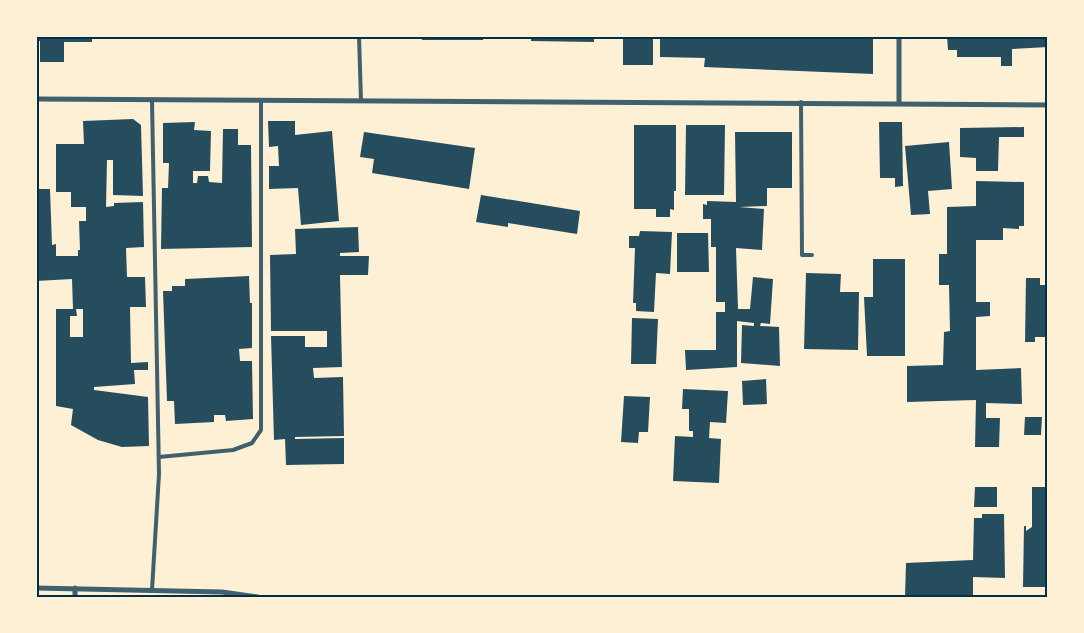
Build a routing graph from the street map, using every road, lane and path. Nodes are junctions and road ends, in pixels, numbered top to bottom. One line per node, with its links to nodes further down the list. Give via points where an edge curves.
1 (359, 36): 6 (lane)
2 (899, 36): 8 (street)
3 (36, 99): 5 (street)
4 (261, 100): 5 (street); 6 (street); 11 (lane, via 261,430 252,443 234,450)
5 (152, 101): 11 (lane)
6 (360, 101): 7 (street)
7 (801, 102): 8 (street); 10 (lane, via 802,256)
8 (899, 103): 9 (street)
9 (1048, 105)
10 (812, 255)
11 (158, 457): 14 (lane)
12 (36, 588): 13 (street)
13 (75, 588): 14 (street); 15 (street)
14 (152, 590): 16 (street, via 222,592)
15 (74, 597)
16 (258, 597)

